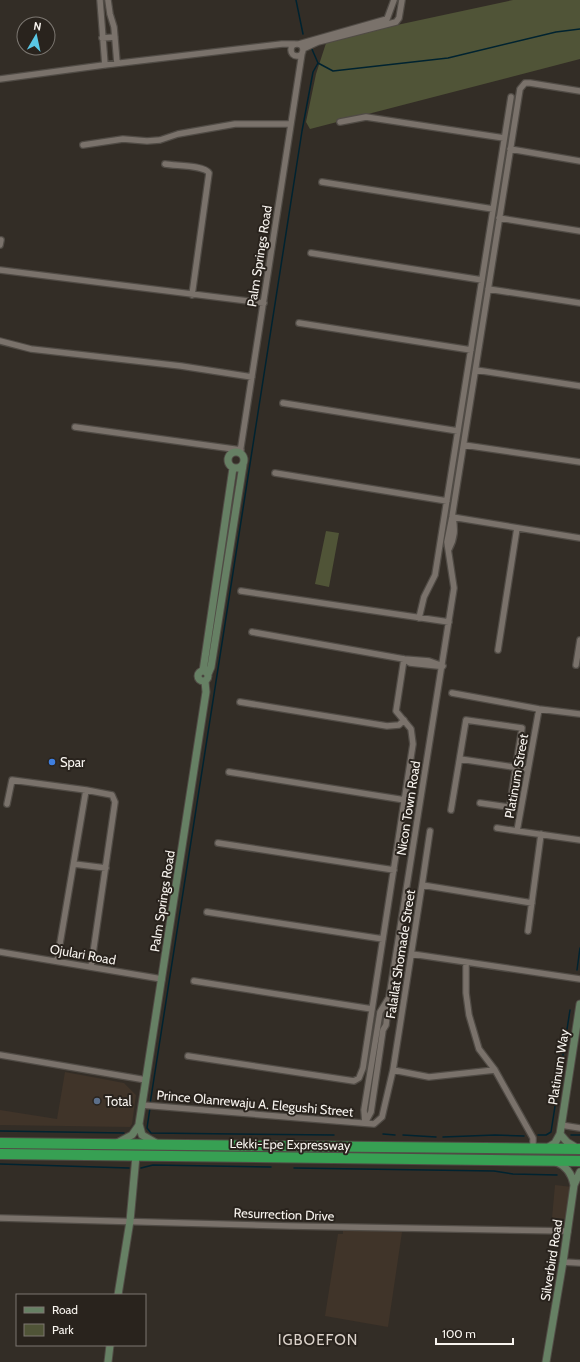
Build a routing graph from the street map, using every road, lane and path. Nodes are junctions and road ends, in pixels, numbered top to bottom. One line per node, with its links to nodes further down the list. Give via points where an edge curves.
1 (100, 0): 6 (street)
2 (108, 0): 5 (street)
3 (394, 0): 8 (street, via 387,19)
4 (402, 0): 8 (street, via 400,18 391,24)
5 (115, 37): 6 (street); 10 (street)
6 (102, 38): 11 (street)
7 (282, 44): 8 (street); 9 (street); 10 (street)
8 (300, 48): 9 (street); 9 (street, via 291,47); 12 (street, Palm Springs Road)
9 (293, 54): 12 (street)
10 (117, 63): 11 (street)
11 (105, 64): 13 (street)
12 (300, 64): 17 (street, Palm Springs Road)
13 (0, 79)
14 (580, 91): 20 (street, Nicon Town Road, via 522,84)
15 (511, 97): 18 (street)
16 (340, 122): 18 (street, via 366,117)
17 (292, 124): 19 (street, via 235,124 178,134 160,140 123,140); 32 (street, Palm Springs Road)
18 (504, 138): 24 (street)
19 (83, 145)
20 (510, 148): 21 (street); 25 (street, Nicon Town Road)
21 (580, 161)
22 (165, 164): 31 (street, via 196,167 210,173)
23 (322, 182): 24 (street)
24 (493, 209): 29 (street)
25 (500, 218): 26 (street); 30 (street, Nicon Town Road)
26 (580, 231)
27 (311, 252): 29 (street)
28 (0, 270): 31 (street)
29 (482, 280): 36 (street)
30 (488, 289): 33 (street); 37 (street, Nicon Town Road)
31 (192, 295): 32 (street)
32 (264, 303): 38 (street, Palm Springs Road)
33 (580, 303)
34 (299, 323): 36 (street)
35 (0, 341): 38 (street, via 31,349)
36 (471, 350): 42 (street)
37 (476, 370): 39 (street); 43 (street, Nicon Town Road)
38 (252, 377): 44 (street, Palm Springs Road)
39 (580, 386)
40 (283, 404): 42 (street)
41 (75, 427): 44 (street)
42 (458, 430): 49 (street)
43 (464, 445): 45 (street); 50 (street, Nicon Town Road)
44 (240, 451): 46 (street, via 244,457); 47 (street, via 229,456 229,464)
45 (580, 462)
46 (243, 465): 47 (street); 62 (street, via 219,623 211,667)
47 (233, 468): 62 (street)
48 (275, 473): 49 (street)
49 (447, 501): 54 (street, via 435,575 424,597)
50 (452, 518): 51 (street); 55 (street, Nicon Town Road, via 447,542 454,588)
51 (517, 528): 52 (street); 58 (street)
52 (580, 538)
53 (241, 591): 54 (street)
54 (419, 618): 55 (street)
55 (449, 622): 61 (street, Nicon Town Road)
56 (252, 632): 59 (street)
57 (580, 640): 60 (street)
58 (498, 650)
59 (404, 659): 61 (street, via 410,663); 67 (street, via 396,706 396,711)
60 (576, 665)
61 (443, 666): 99 (street, Nicon Town Road)
62 (205, 675): 96 (street, Palm Springs Road, via 206,692)
63 (452, 693): 65 (street)
64 (240, 702): 67 (street, via 387,726 399,724)
65 (538, 709): 66 (street); 70 (street, Platinum Street)
66 (580, 714)
67 (404, 720): 73 (street, via 411,729 413,739)
68 (460, 759): 69 (street); 69 (street, via 466,720 522,728); 76 (street)
69 (517, 768): 70 (street); 74 (street, via 508,807)
70 (527, 769): 79 (street, Platinum Street)
71 (228, 772): 73 (street)
72 (86, 790): 75 (street, via 12,780); 83 (street); 84 (street, via 114,797)
73 (405, 800): 85 (street)
74 (480, 803)
75 (7, 804)
76 (451, 810)
77 (497, 828): 79 (street)
78 (430, 831): 86 (street)
79 (517, 831): 80 (street, Platinum Street)
80 (541, 834): 81 (street, Platinum Street); 87 (street)
81 (580, 840)
82 (218, 842): 85 (street)
83 (74, 864): 84 (street); 93 (street)
84 (106, 868): 95 (street)
85 (394, 870): 90 (street)
86 (422, 885): 87 (street, Falailat Shomade Street); 92 (street, Falailat Shomade Street)
87 (532, 903): 89 (street)
88 (207, 912): 90 (street)
89 (528, 931)
90 (383, 939): 101 (street)
91 (0, 952): 93 (street, Ojulari Road)
92 (412, 954): 94 (street); 107 (street, Falailat Shomade Street)
93 (56, 961): 95 (street, Ojulari Road)
94 (466, 962): 97 (street); 108 (street, via 469,1015 479,1049)
95 (91, 967): 96 (street, Ojulari Road)
96 (162, 979): 109 (street, Palm Springs Road)
97 (580, 979)
98 (194, 982): 101 (street)
99 (389, 998): 102 (street, Nicon Town Road); 103 (street, Nicon Town Road)
100 (580, 1004): 113 (street, Platinum Way)
101 (372, 1009): 106 (street, via 363,1068 359,1078 354,1081)
102 (380, 1012): 103 (street); 104 (street, Nicon Town Road)
103 (388, 1014): 104 (street, Nicon Town Road, via 386,1025)
104 (380, 1030): 111 (street, Nicon Town Road, via 371,1112)
105 (0, 1055): 109 (street)
106 (188, 1056)
107 (393, 1070): 108 (street, via 429,1077); 111 (street, Falailat Shomade Street, via 382,1117 374,1124)
108 (495, 1070): 119 (street, via 533,1138)
109 (146, 1080): 110 (street, Palm Springs Road)
110 (147, 1105): 111 (street, Prince Olanrewaju A. Elegushi Street); 112 (street, Palm Springs Road)
111 (365, 1123)
112 (139, 1124): 117 (street, via 132,1135); 118 (street, via 146,1139)
113 (561, 1125): 114 (street); 115 (street, Platinum Way)
114 (580, 1128)
115 (560, 1134): 120 (street, via 555,1143); 121 (street)
116 (0, 1143): 117 (highway, Lekki-Epe Expressway)
117 (113, 1144): 118 (highway, Lekki-Epe Expressway)
118 (164, 1145): 119 (highway, Lekki-Epe Expressway)
119 (533, 1148): 120 (highway, Lekki-Epe Expressway)
120 (546, 1148): 121 (highway, Lekki-Epe Expressway)
121 (580, 1149)
122 (0, 1154): 123 (highway, Lekki-Epe Expressway)
123 (136, 1156): 124 (highway, Lekki-Epe Expressway); 129 (street)
124 (548, 1160): 125 (highway, Lekki-Epe Expressway); 127 (street, via 568,1169)
125 (580, 1161)
126 (580, 1172): 127 (street, Silverbird Road)
127 (574, 1185): 130 (street, Silverbird Road)
128 (0, 1218): 129 (street, Resurrection Drive)
129 (130, 1221): 130 (street, Resurrection Drive); 133 (street)
130 (568, 1231): 131 (street, Silverbird Road)
131 (563, 1262): 132 (street); 136 (street, Silverbird Road)
132 (580, 1263)
133 (118, 1294)
134 (110, 1346): 135 (street)
135 (108, 1362)
136 (546, 1362)

